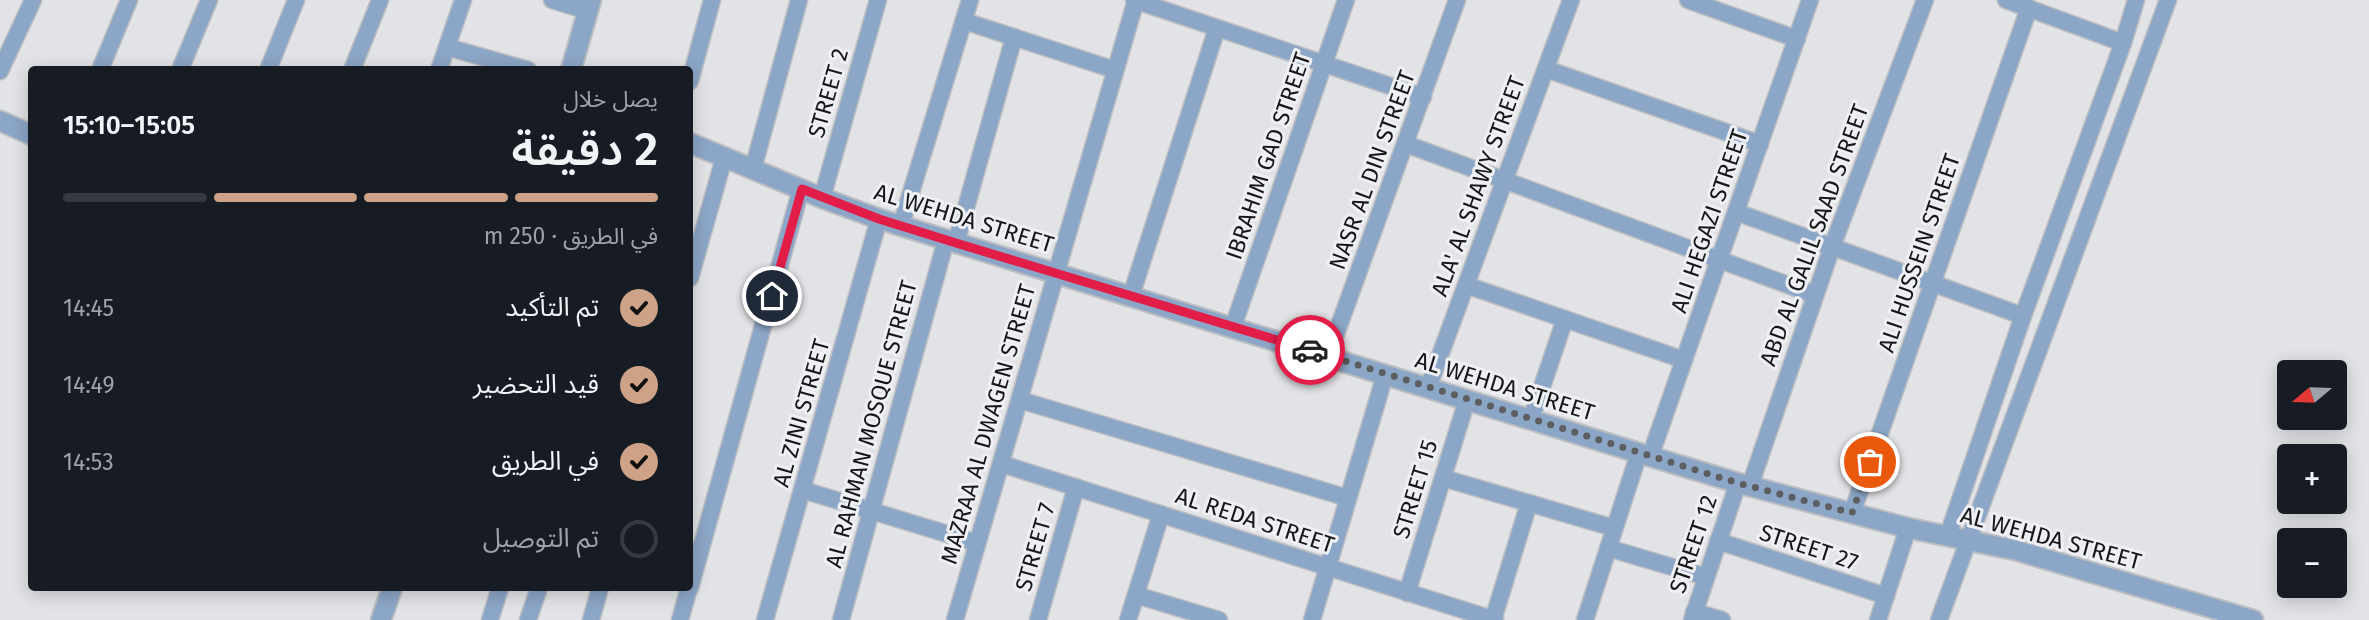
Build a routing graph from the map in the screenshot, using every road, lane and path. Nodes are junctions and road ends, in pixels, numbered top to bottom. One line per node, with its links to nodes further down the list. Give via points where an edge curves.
1 (33, 0): 41 (street)
2 (129, 0): 31 (street)
3 (209, 0): 32 (street)
4 (296, 0): 33 (street)
5 (380, 0): 34 (street)
6 (463, 0): 29 (street)
7 (552, 0): 22 (street)
8 (712, 0): 39 (street)
9 (799, 0): 49 (street)
10 (878, 0): 52 (street, STREET 2)
11 (970, 0): 24 (street)
12 (1136, 0): 25 (street); 40 (street, MAZRAA AL DWAGEN STREET)
13 (1346, 0): 30 (street, IBRAHIM GAD STREET)
14 (1457, 0): 42 (street, NASR AL DIN STREET)
15 (1571, 0): 38 (street, ALA' AL SHAWY STREET)
16 (1688, 0): 27 (street)
17 (1810, 0): 27 (street, ALI HEGAZI STREET)
18 (1925, 0): 57 (street, ABD AL GALIL SAAD STREET)
19 (2006, 0): 23 (street)
20 (2136, 0): 28 (street)
21 (2168, 0): 89 (street)
22 (590, 5): 37 (street)
23 (2029, 9): 28 (street); 62 (street, ALI HUSSEIN STREET)
24 (964, 21): 26 (street); 55 (street)
25 (1217, 28): 30 (street); 64 (street)
26 (1014, 37): 40 (street); 56 (street, AL RAHMAN MOSQUE STREET)
27 (1797, 39): 47 (street, ALI HEGAZI STREET)
28 (2123, 43): 65 (street)
29 (447, 47): 35 (street); 36 (street)
30 (1325, 64): 42 (street); 67 (street, IBRAHIM GAD STREET)
31 (102, 66)
32 (182, 66)
33 (270, 66)
34 (354, 66)
35 (440, 66)
36 (503, 66)
37 (572, 66)
38 (1546, 69): 47 (street); 50 (street, ALA' AL SHAWY STREET)
39 (693, 70)
40 (1115, 70): 60 (street, MAZRAA AL DWAGEN STREET)
41 (0, 71)
42 (1423, 97): 46 (street, NASR AL DIN STREET)
43 (0, 121): 44 (street)
44 (28, 133)
45 (693, 144): 48 (street, AL WEHDA STREET)
46 (1406, 144): 50 (street); 68 (street, NASR AL DIN STREET)
47 (1760, 144): 53 (street, ALI HEGAZI STREET)
48 (724, 158): 49 (street, AL WEHDA STREET); 59 (street)
49 (753, 169): 51 (street, AL WEHDA STREET)
50 (1505, 180): 58 (street); 61 (street, ALA' AL SHAWY STREET)
51 (802, 189): 52 (street, AL WEHDA STREET); 94 (street)
52 (822, 198): 54 (street, AL WEHDA STREET)
53 (1736, 212): 57 (street); 58 (street, ALI HEGAZI STREET)
54 (879, 219): 55 (street, AL WEHDA STREET); 80 (street, AL ZINI STREET)
55 (901, 225): 56 (street, AL WEHDA STREET)
56 (951, 242): 60 (street, AL WEHDA STREET); 83 (street, AL RAHMAN MOSQUE STREET)
57 (1832, 247): 62 (street); 63 (street, ABD AL GALIL SAAD STREET)
58 (1719, 259): 63 (street); 69 (street, ALI HEGAZI STREET)
59 (693, 267)
60 (1055, 273): 64 (street, AL WEHDA STREET); 72 (street, MAZRAA AL DWAGEN STREET)
61 (1466, 285): 66 (street); 71 (street, ALA' AL SHAWY STREET)
62 (1932, 285): 65 (street); 84 (street, ALI HUSSEIN STREET)
63 (1815, 295): 78 (street, ABD AL GALIL SAAD STREET)
64 (1131, 296): 67 (street, AL WEHDA STREET)
65 (2023, 316): 88 (street)
66 (1565, 319): 69 (street); 74 (street)
67 (1233, 327): 68 (street, AL WEHDA STREET)
68 (1328, 356): 70 (street, AL WEHDA STREET)
69 (1684, 360): 75 (street, ALI HEGAZI STREET)
70 (1385, 375): 71 (street, AL WEHDA STREET); 81 (street)
71 (1429, 388): 73 (street, AL WEHDA STREET)
72 (1020, 400): 76 (street, MAZRAA AL DWAGEN STREET); 81 (street)
73 (1467, 400): 74 (street, AL WEHDA STREET); 77 (street, STREET 15)
74 (1531, 419): 75 (street, AL WEHDA STREET)
75 (1645, 455): 78 (street, AL WEHDA STREET); 86 (street, ALI HEGAZI STREET)
76 (1002, 464): 79 (street, AL REDA STREET); 91 (street, MAZRAA AL DWAGEN STREET)
77 (1443, 478): 82 (street); 101 (street, STREET 15)
78 (1744, 485): 84 (street, AL WEHDA STREET); 90 (street, STREET 12)
79 (1076, 487): 85 (street, AL REDA STREET); 113 (street, STREET 7)
80 (803, 490): 83 (street); 110 (street, AL ZINI STREET)
81 (1348, 498): 93 (street)
82 (1530, 503): 86 (street); 117 (street)
83 (871, 510): 91 (street); 111 (street, AL RAHMAN MOSQUE STREET)
84 (1852, 513): 87 (street, AL WEHDA STREET)
85 (1161, 514): 93 (street, AL REDA STREET); 102 (street)
86 (1614, 528): 92 (street, ALI HEGAZI STREET)
87 (1908, 528): 88 (street, AL WEHDA STREET); 103 (street)
88 (1948, 535): 89 (street, AL WEHDA STREET)
89 (1967, 540): 121 (street); 122 (street, AL WEHDA STREET, via 2042,557)
90 (1718, 541): 95 (street, STREET 12); 103 (street, STREET 27)
91 (977, 543): 112 (street, MAZRAA AL DWAGEN STREET)
92 (1608, 548): 95 (street); 118 (street, ALI HEGAZI STREET)
93 (1328, 567): 101 (street, AL REDA STREET); 116 (street)
94 (693, 577)
95 (1706, 577): 104 (street, STREET 12)
96 (391, 591): 105 (street)
97 (499, 591): 106 (street)
98 (537, 591): 107 (street)
99 (599, 591): 108 (street)
100 (689, 591): 109 (street)
101 (1407, 593): 117 (street, AL REDA STREET)
102 (1136, 595): 114 (street); 115 (street)
103 (1886, 596): 120 (street)
104 (1693, 616): 119 (street)
105 (381, 620)
106 (489, 620)
107 (528, 620)
108 (591, 620)
109 (680, 620)
110 (765, 620)
111 (841, 620)
112 (955, 620)
113 (1038, 620)
114 (1128, 620)
115 (1219, 620)
116 (1312, 620)
117 (1494, 620)
118 (1585, 620)
119 (1723, 620)
120 (1878, 620)
121 (1939, 620)
122 (2253, 620)

